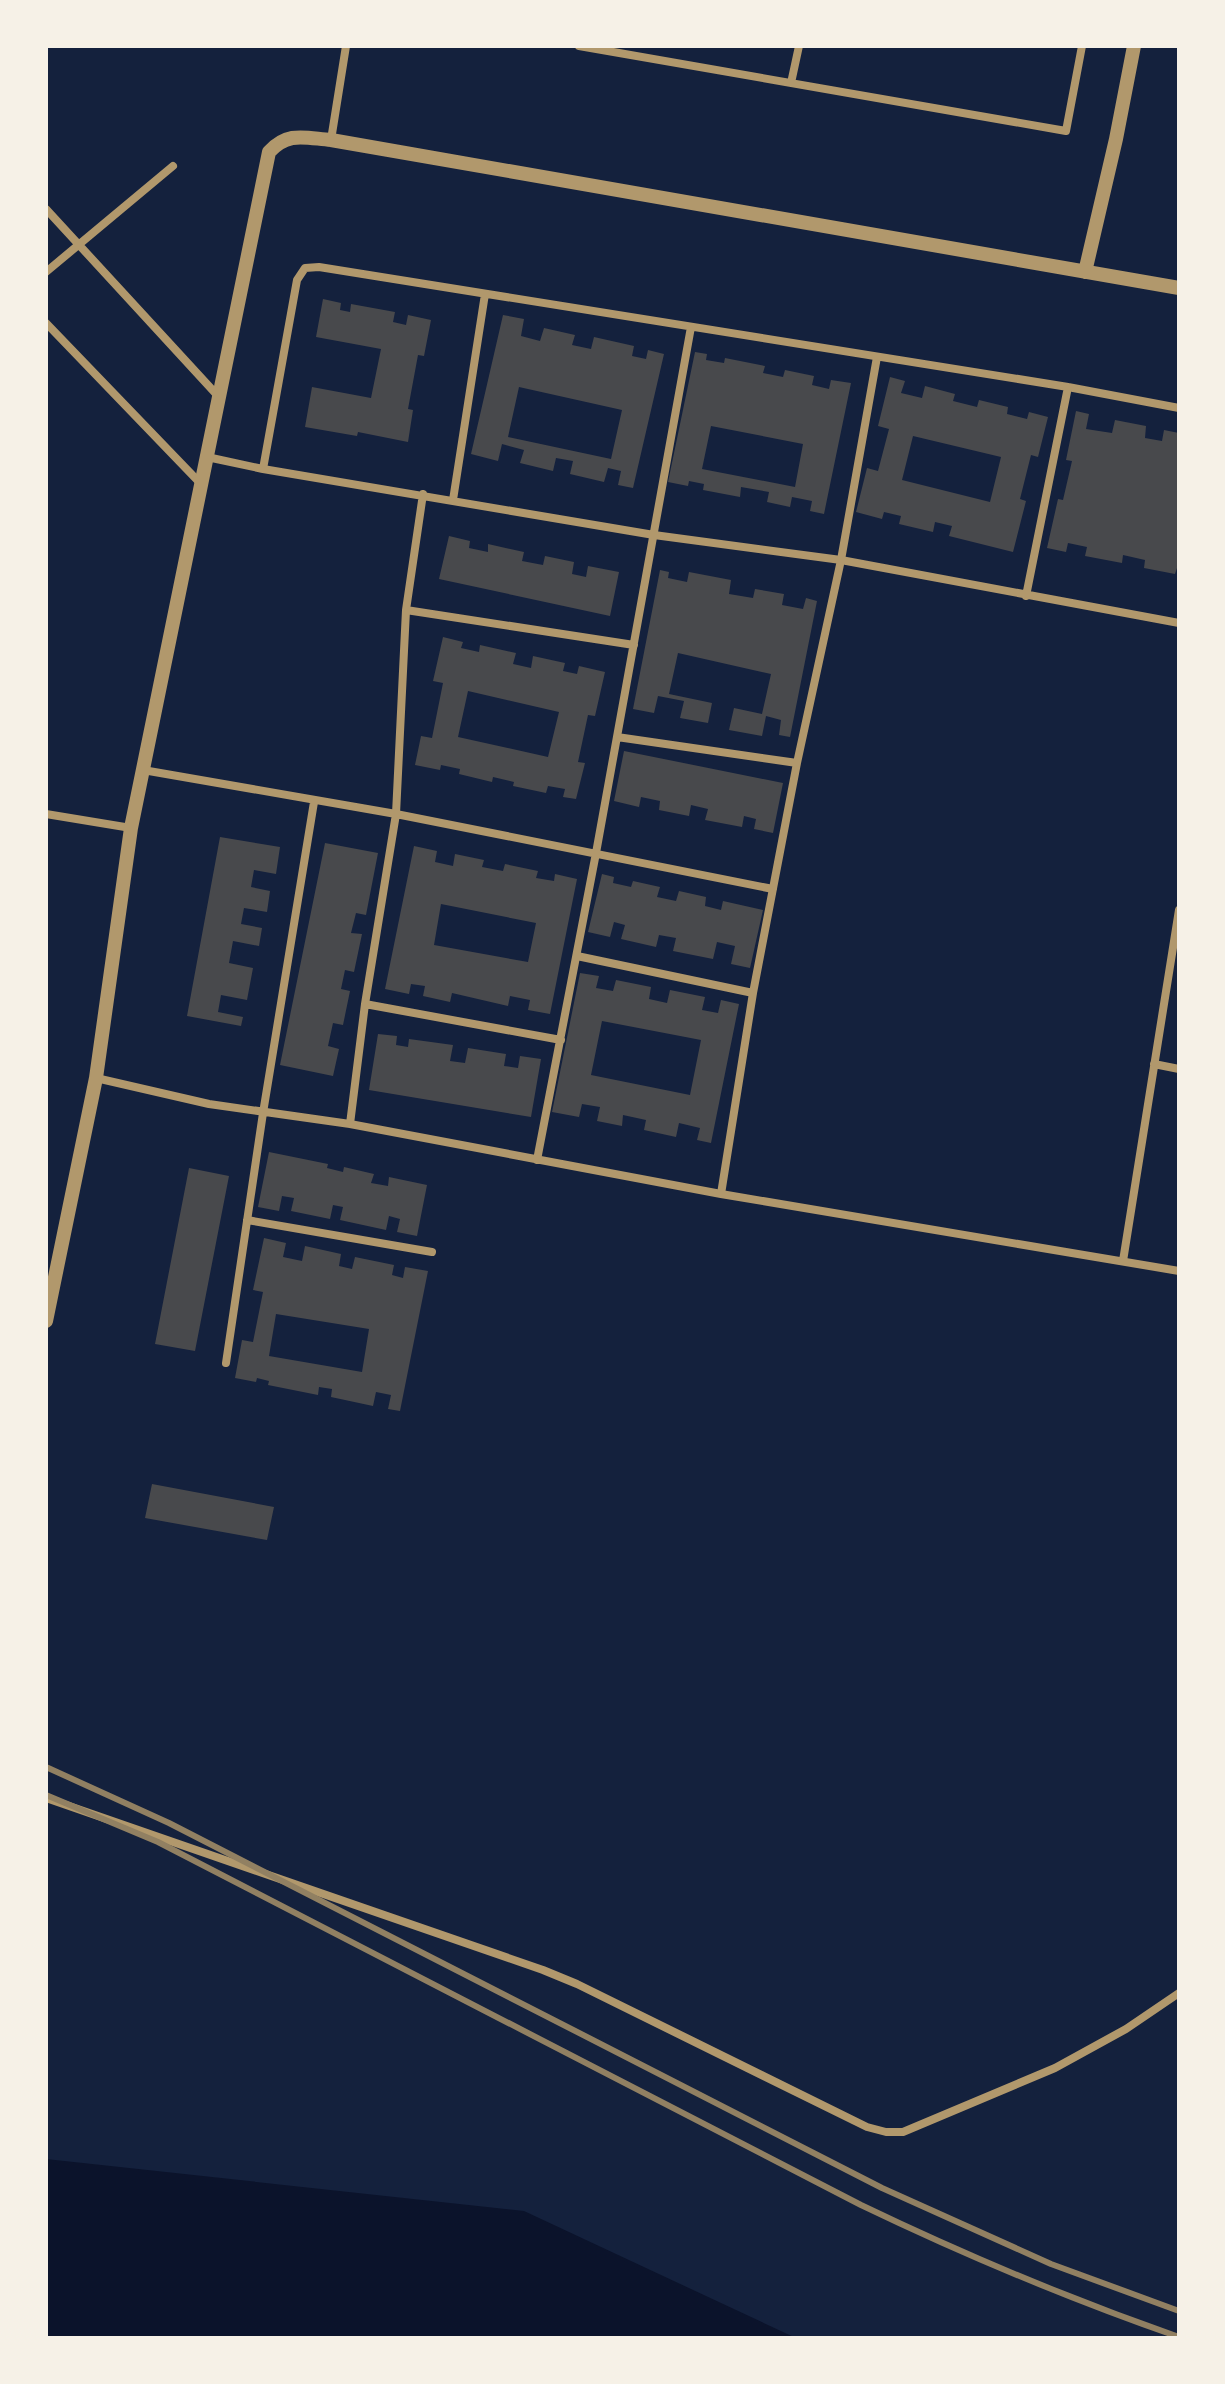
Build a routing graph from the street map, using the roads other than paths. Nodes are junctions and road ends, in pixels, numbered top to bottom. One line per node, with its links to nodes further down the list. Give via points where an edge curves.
1 (346, 46): 7 (street)
2 (579, 46): 6 (street)
3 (799, 46): 6 (street)
4 (1082, 46): 6 (street, via 1066,131)
5 (1134, 46): 12 (street)
6 (791, 83)
7 (331, 140): 12 (street); 19 (street, via 297,137 278,142 269,152)
8 (173, 166): 10 (street)
9 (46, 209): 10 (street)
10 (80, 245): 11 (street); 19 (street)
11 (46, 272)
12 (1085, 272): 13 (street)
13 (1179, 288)
14 (485, 294): 16 (street); 22 (street, via 305,268 297,280); 25 (street)
15 (46, 323): 23 (street)
16 (691, 327): 17 (street); 26 (street)
17 (877, 357): 18 (street); 27 (street)
18 (1068, 387): 20 (street); 28 (street)
19 (218, 396): 21 (street)
20 (1179, 408)
21 (207, 457): 22 (street); 23 (street)
22 (263, 469): 24 (street)
23 (201, 485): 34 (street)
24 (423, 494): 25 (street); 29 (street)
25 (453, 500): 26 (street)
26 (654, 535): 27 (street); 31 (street)
27 (841, 560): 28 (street); 33 (street)
28 (1026, 596): 30 (street)
29 (406, 610): 31 (street); 37 (street)
30 (1179, 623)
31 (634, 645): 32 (street)
32 (617, 737): 33 (street); 39 (street)
33 (797, 763): 40 (street)
34 (143, 770): 35 (street); 38 (street)
35 (314, 802): 37 (street); 50 (street)
36 (46, 814): 38 (street)
37 (396, 814): 39 (street); 45 (street)
38 (131, 828): 49 (street)
39 (596, 853): 40 (street); 42 (street)
40 (773, 889): 44 (street)
41 (1179, 910): 43 (street)
42 (577, 956): 44 (street); 46 (street)
43 (1175, 964): 47 (street)
44 (753, 993): 53 (street)
45 (365, 1004): 46 (street); 51 (street)
46 (561, 1040): 52 (street)
47 (1154, 1064): 48 (street); 56 (street)
48 (1179, 1069)
49 (96, 1078): 50 (street); 58 (street)
50 (263, 1113): 51 (street); 54 (street)
51 (350, 1124): 52 (street)
52 (537, 1160): 53 (street)
53 (721, 1194): 56 (street)
54 (247, 1220): 55 (street); 59 (street)
55 (432, 1252)
56 (1123, 1261): 57 (street)
57 (1179, 1271)
58 (46, 1321)
59 (226, 1363)
60 (46, 1798): 61 (street, via 565,1979 886,2132 903,2132 1055,2068)
61 (1179, 1993)

